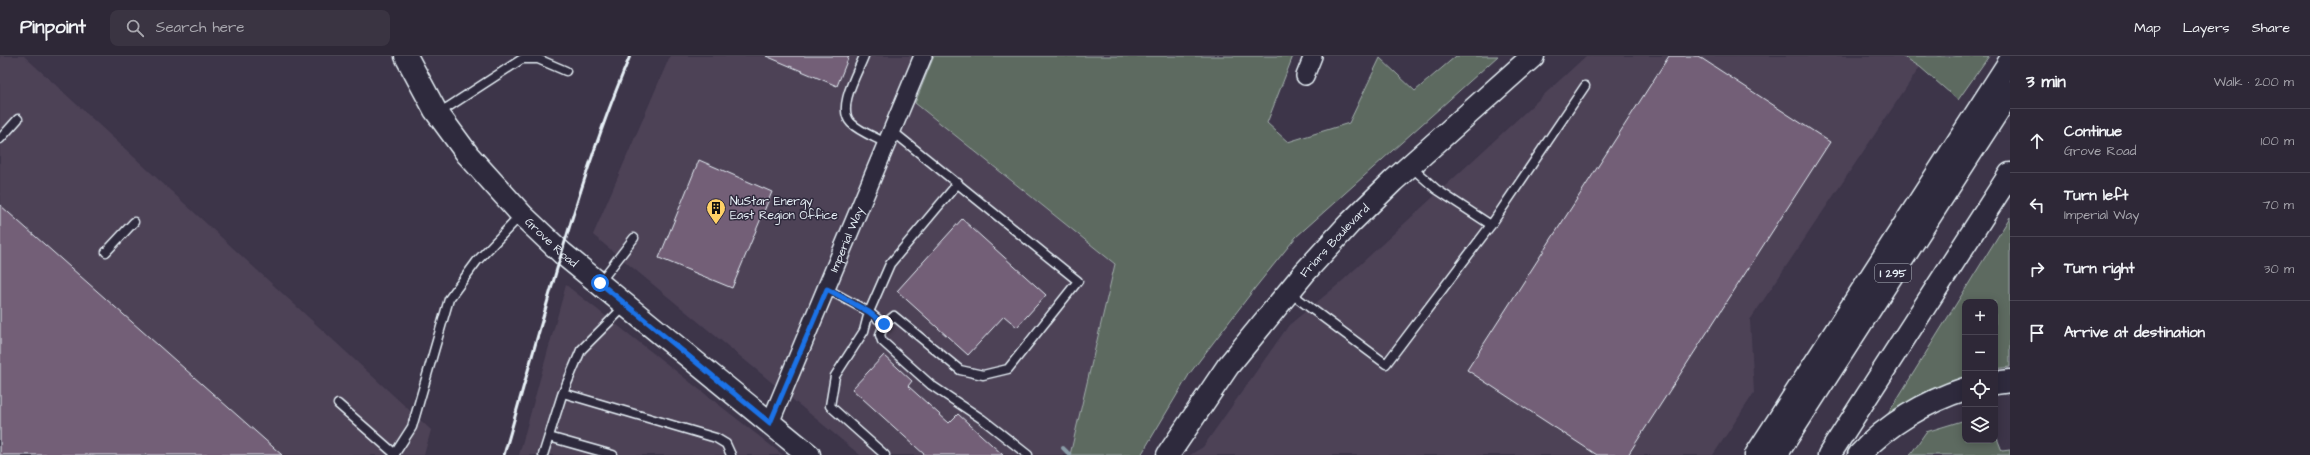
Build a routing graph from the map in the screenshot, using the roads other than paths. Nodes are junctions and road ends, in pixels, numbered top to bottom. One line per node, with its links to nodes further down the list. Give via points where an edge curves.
1 (406, 56): 11 (main road, Grove Road)
2 (864, 56): 13 (lane, via 847,98 844,108 846,116 857,128)
3 (923, 56): 13 (street, Imperial Way)
4 (1313, 56): 8 (street)
5 (1533, 56): 15 (main road, Friars Boulevard)
6 (2010, 61): 44 (main road)
7 (566, 71): 11 (lane, via 538,59 522,59)
8 (1305, 76)
9 (1585, 86): 20 (lane)
10 (2010, 92): 45 (main road, I 295)
11 (438, 114): 18 (main road, Grove Road, via 468,156)
12 (18, 119): 14 (lane)
13 (889, 137): 17 (lane); 24 (street, Imperial Way)
14 (0, 139)
15 (1410, 166): 20 (lane, via 1436,189); 25 (main road, Friars Boulevard, via 1349,224)
16 (2010, 174): 46 (main road)
17 (958, 183): 27 (lane, via 890,264); 28 (lane, via 1078,281 1008,369 983,375 960,370 894,316)
18 (522, 214): 23 (main road, Grove Road, via 562,253); 36 (lane, via 477,261 449,299 412,427)
19 (134, 222): 22 (lane)
20 (1491, 225): 25 (lane, via 1386,364)
21 (634, 238): 23 (lane)
22 (106, 252)
23 (600, 283): 26 (main road, Grove Road)
24 (827, 289): 27 (lane); 34 (street, Imperial Way)
25 (1288, 292): 43 (main road, Friars Boulevard, via 1228,366)
26 (626, 304): 32 (lane, via 581,350); 34 (main road, Grove Road)
27 (869, 312): 28 (lane); 41 (lane, via 864,331 835,376 830,406)
28 (884, 324): 42 (lane, via 880,335 882,341 931,385 982,419)
29 (2010, 381): 30 (main road)
30 (1998, 383)
31 (1962, 390): 47 (main road, via 1946,395 1918,410 1888,430)
32 (563, 393): 35 (lane); 39 (lane, via 716,438 726,444)
33 (338, 404): 36 (lane)
34 (770, 423): 40 (main road, Grove Road)
35 (549, 436): 37 (lane); 38 (lane)
36 (395, 455)
37 (543, 455)
38 (613, 455)
39 (730, 455)
40 (809, 455)
41 (885, 455)
42 (1028, 455)
43 (1168, 455)
44 (1756, 455)
45 (1776, 455)
46 (1829, 455)
47 (1859, 455)

